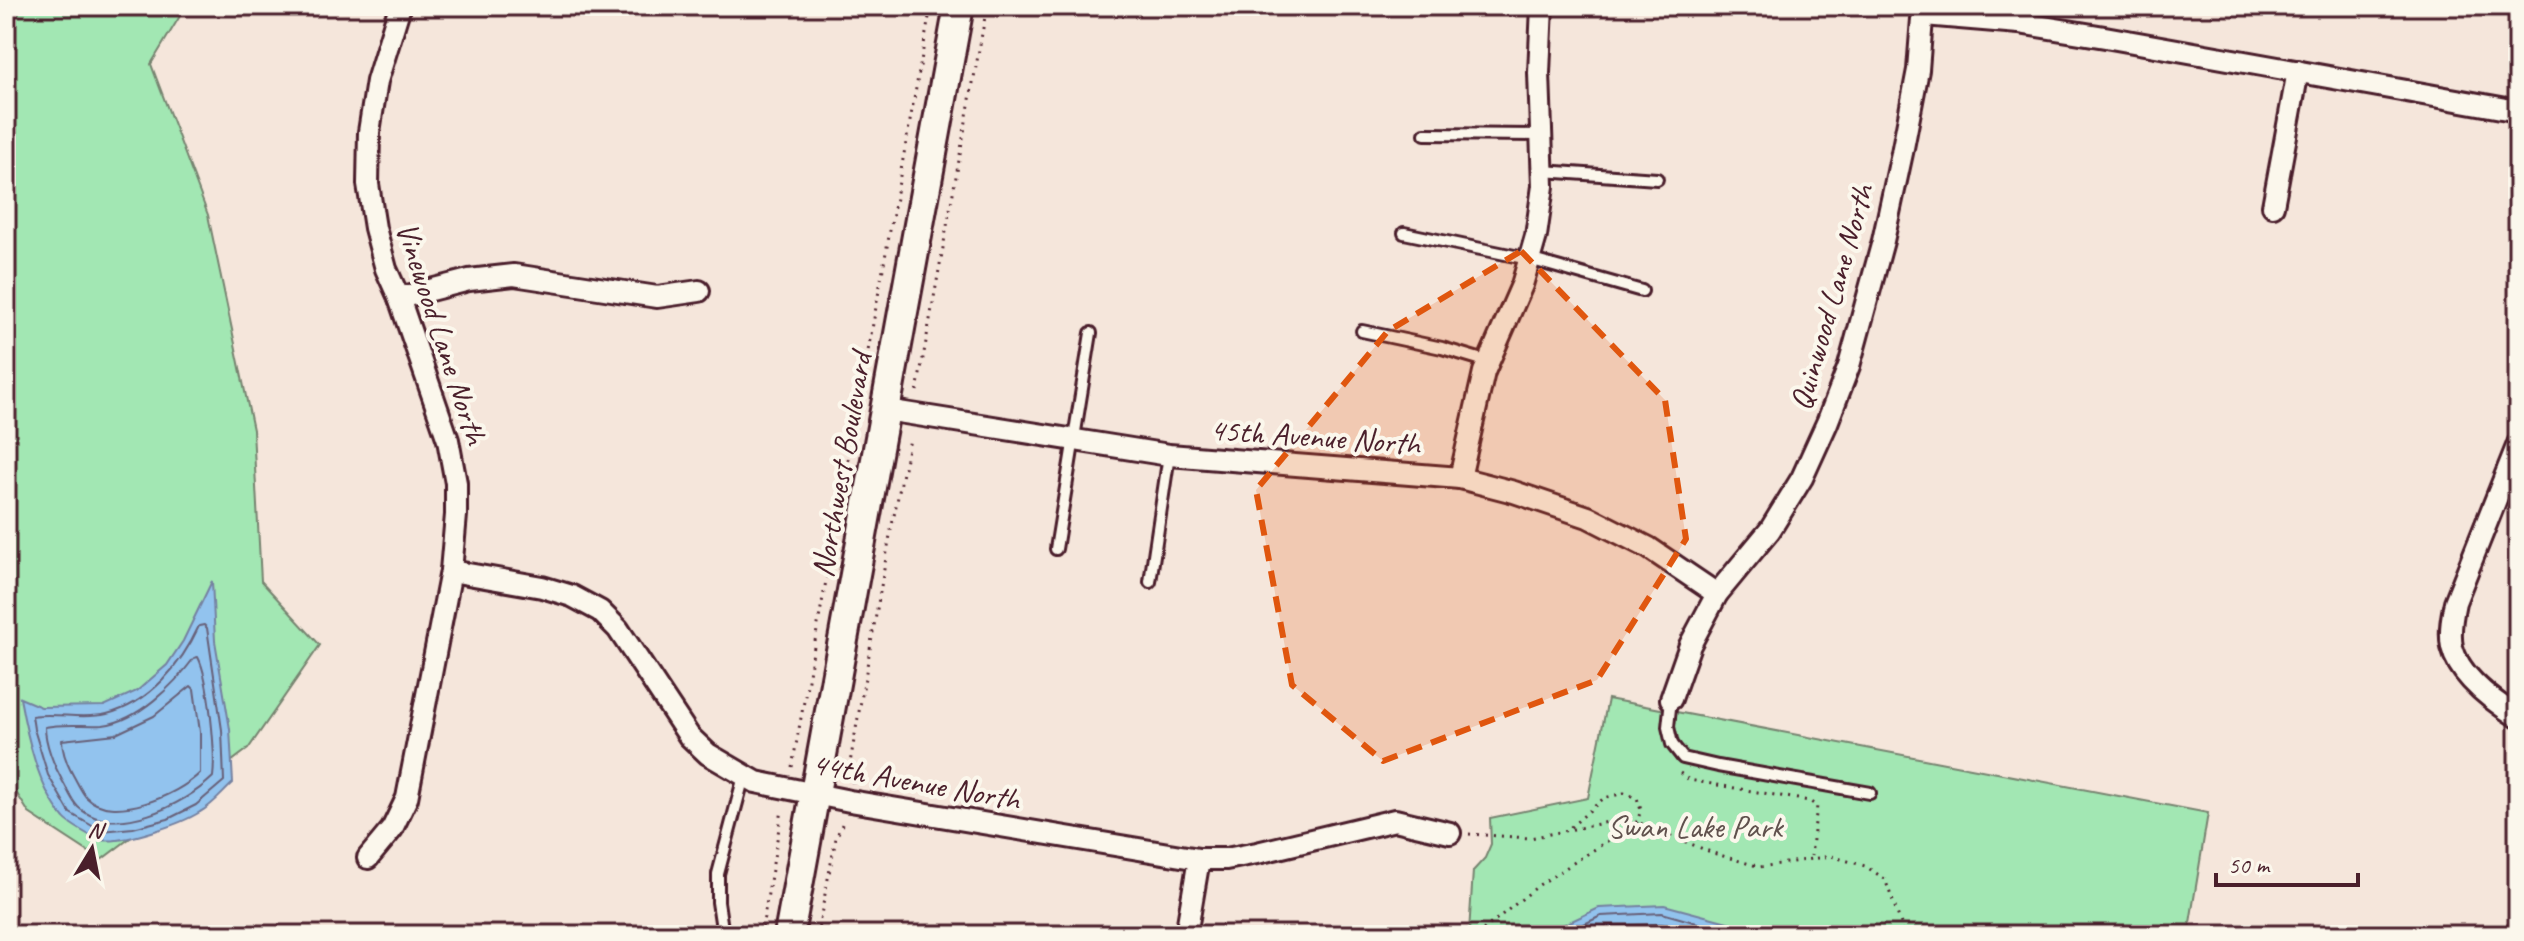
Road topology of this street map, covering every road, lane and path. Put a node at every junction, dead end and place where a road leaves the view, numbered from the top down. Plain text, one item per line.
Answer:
1 (400, 6) edge
2 (931, 6) edge
3 (959, 6) edge
4 (987, 6) edge
5 (1542, 6) edge
6 (1923, 11) edge
7 (2298, 71) junction
8 (2518, 111) edge
9 (1425, 134) dead end
10 (1542, 135) junction
11 (1543, 171) junction
12 (1657, 179) dead end
13 (2273, 206) dead end
14 (1404, 233) dead end
15 (1529, 259) junction
16 (699, 291) dead end
17 (1642, 291) dead end
18 (399, 298) junction
19 (1362, 331) dead end
20 (1091, 333) dead end
21 (1489, 362) junction
22 (917, 391) dead end
23 (886, 410) junction
24 (910, 439) dead end
25 (1074, 441) junction
26 (2518, 444) edge
27 (1169, 455) junction
28 (1460, 478) junction
29 (1056, 549) dead end
30 (451, 571) junction
31 (1150, 582) dead end
32 (1717, 594) junction
33 (1671, 699) joint
34 (2518, 717) edge
35 (792, 767) dead end
36 (744, 776) junction
37 (854, 787) dead end
38 (1870, 793) dead end
39 (815, 795) junction
40 (782, 810) dead end
41 (843, 822) dead end
42 (1637, 822) junction
43 (1566, 831) junction
44 (1450, 833) joint
45 (368, 858) dead end
46 (1199, 859) junction
47 (723, 935) edge
48 (761, 935) edge
49 (789, 935) edge
50 (817, 935) edge
51 (1186, 935) edge
52 (1477, 935) edge
53 (1905, 935) edge

1 - 18 street, Vinewood Lane North
2 - 35 path
3 - 23 main road, Northwest Boulevard
4 - 22 path
5 - 10 street
6 - 7 street
6 - 32 street, Quinwood Lane North
7 - 8 street
7 - 13 street
9 - 10 lane
10 - 11 street
11 - 12 lane
11 - 15 street
14 - 15 lane
15 - 17 lane
15 - 21 street
16 - 18 street
18 - 30 street, Vinewood Lane North
19 - 21 lane
20 - 25 lane
21 - 28 street
23 - 25 street, 45th Avenue North
23 - 39 main road, Northwest Boulevard
24 - 37 path
25 - 27 street, 45th Avenue North
25 - 29 lane
26 - 34 street
27 - 28 street, 45th Avenue North
27 - 31 lane
28 - 32 street, 45th Avenue North
30 - 36 street, 44th Avenue North
30 - 45 street, Vinewood Lane North
32 - 33 street, Quinwood Lane North
33 - 38 lane
36 - 39 street, 44th Avenue North
36 - 47 lane
39 - 46 street, 44th Avenue North
39 - 49 main road, Northwest Boulevard
40 - 48 path
41 - 50 path
42 - 43 path
42 - 43 path
42 - 52 path
42 - 53 path
43 - 44 path
44 - 46 street, 44th Avenue North
46 - 51 street

